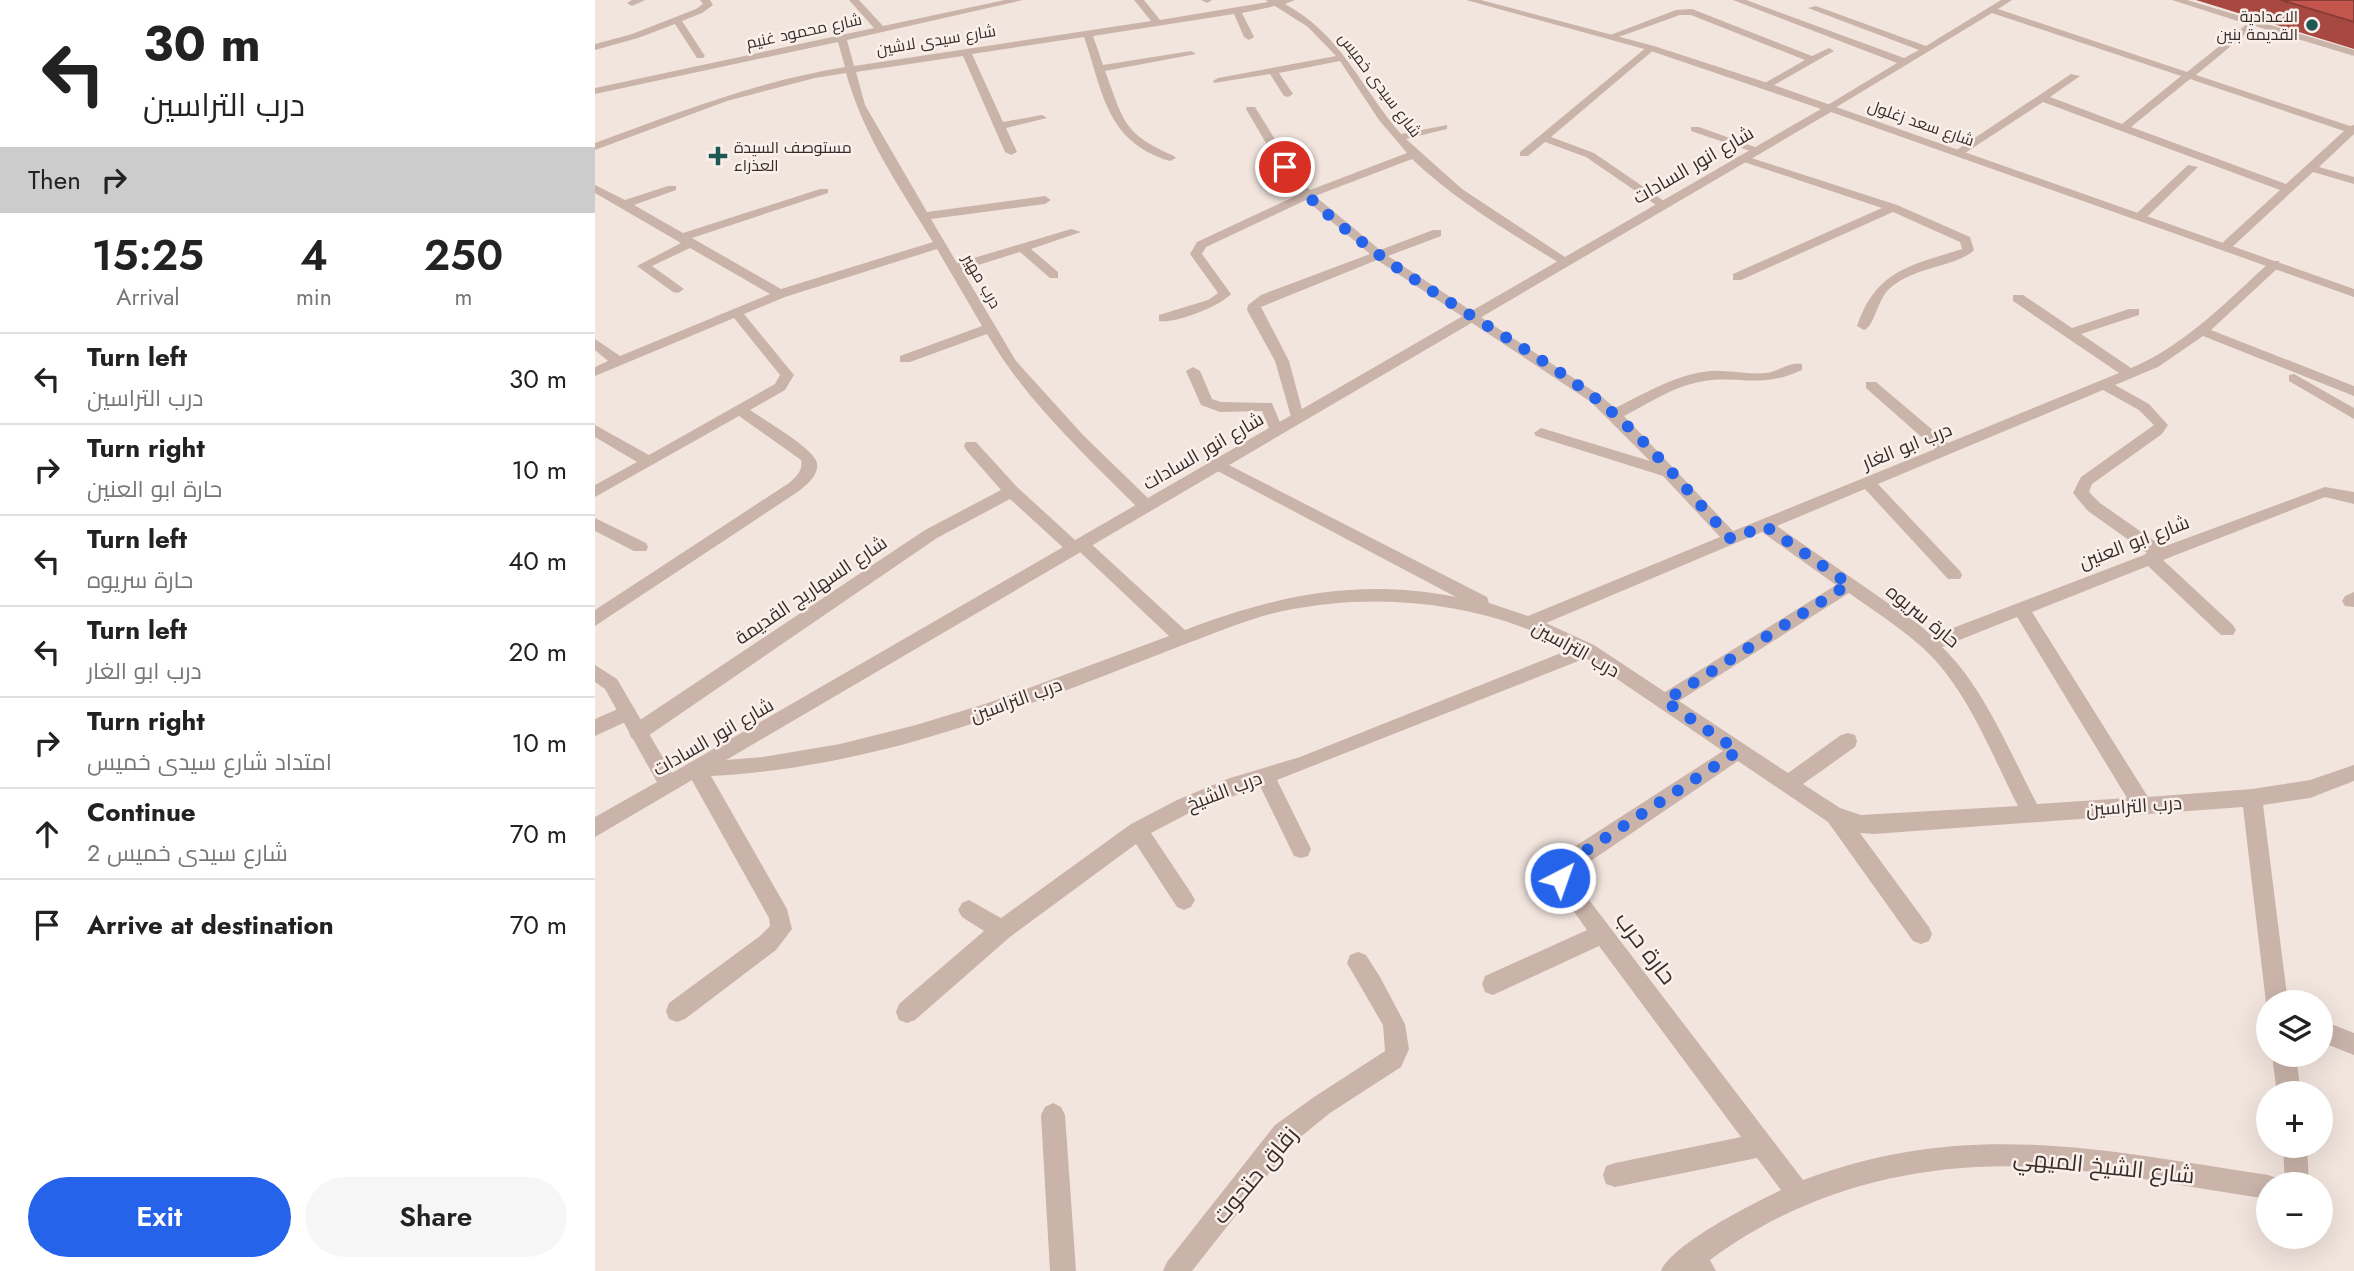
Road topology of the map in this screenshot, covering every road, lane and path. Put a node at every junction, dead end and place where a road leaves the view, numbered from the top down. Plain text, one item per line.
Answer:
1 (705, 0) edge
2 (854, 0) edge
3 (956, 0) edge
4 (1018, 0) edge
5 (1139, 0) edge
6 (1290, 0) edge
7 (1471, 0) edge
8 (1738, 0) edge
9 (1829, 0) edge
10 (2007, 0) edge
11 (2176, 0) edge
12 (1275, 2) edge
13 (1813, 8) junction
14 (1991, 10) junction
15 (970, 11) junction
16 (1237, 11) junction
17 (1777, 15) junction
18 (1788, 19) junction
19 (677, 20) junction
20 (1765, 20) dead end
21 (1157, 22) junction
22 (2254, 23) junction
23 (1752, 25) dead end
24 (881, 30) junction
25 (1739, 30) junction
26 (1087, 33) junction
27 (1249, 37) dead end
28 (1610, 37) junction
29 (842, 39) junction
30 (595, 47) edge
31 (1651, 48) junction
32 (1926, 49) junction
33 (1829, 51) dead end
34 (966, 52) junction
35 (2354, 53) edge
36 (1191, 54) dead end
37 (700, 57) dead end
38 (1342, 58) junction
39 (1813, 60) junction
40 (1905, 62) junction
41 (1099, 69) junction
42 (851, 70) junction
43 (1273, 71) junction
44 (2075, 76) dead end
45 (2188, 76) junction
46 (1218, 81) dead end
47 (1767, 86) junction
48 (595, 90) edge
49 (1288, 94) dead end
50 (2042, 98) junction
51 (1830, 108) junction
52 (1251, 109) dead end
53 (1042, 118) dead end
54 (999, 126) junction
55 (1443, 127) dead end
56 (2123, 128) junction
57 (1695, 129) dead end
58 (2353, 129) edge
59 (1398, 138) junction
60 (1544, 138) junction
61 (595, 147) edge
62 (1757, 150) junction
63 (1011, 152) dead end
64 (1958, 153) junction
65 (1414, 154) junction
66 (1524, 155) dead end
67 (1170, 158) dead end
68 (1742, 158) junction
69 (2192, 167) dead end
70 (2311, 168) junction
71 (2354, 181) edge
72 (672, 188) dead end
73 (2288, 188) junction
74 (824, 191) dead end
75 (598, 193) edge
76 (1307, 195) junction
77 (1045, 200) dead end
78 (623, 205) junction
79 (1663, 205) junction
80 (1893, 208) junction
81 (925, 216) junction
82 (2140, 217) junction
83 (1075, 232) dead end
84 (1437, 233) dead end
85 (685, 240) junction
86 (940, 244) junction
87 (2225, 247) junction
88 (1023, 248) junction
89 (1378, 255) junction
90 (1565, 261) junction
91 (2275, 264) junction
92 (954, 268) junction
93 (1054, 275) dead end
94 (1737, 277) dead end
95 (678, 289) dead end
96 (2354, 293) edge
97 (780, 294) junction
98 (2018, 298) dead end
99 (736, 312) junction
100 (2134, 312) dead end
101 (1469, 317) junction
102 (1164, 318) dead end
103 (1864, 326) dead end
104 (989, 327) junction
105 (2202, 331) junction
106 (2070, 333) junction
107 (596, 343) edge
108 (2241, 347) junction
109 (905, 359) dead end
110 (618, 362) junction
111 (1797, 367) dead end
112 (1193, 370) dead end
113 (595, 372) edge
114 (2131, 374) junction
115 (1871, 385) dead end
116 (2105, 385) junction
117 (2354, 391) edge
118 (740, 410) junction
119 (2354, 414) edge
120 (1614, 415) junction
121 (1297, 417) junction
122 (595, 430) edge
123 (1276, 430) junction
124 (1541, 433) dead end
125 (971, 446) dead end
126 (1947, 451) junction
127 (649, 462) junction
128 (1217, 464) junction
129 (1669, 472) junction
130 (1868, 483) junction
131 (1011, 491) junction
132 (595, 492) edge
133 (2354, 498) edge
134 (1146, 506) junction
135 (595, 524) edge
136 (1765, 526) junction
137 (1731, 539) junction
138 (1078, 546) junction
139 (641, 547) dead end
140 (2155, 556) junction
141 (1954, 576) dead end
142 (1849, 584) junction
143 (2021, 609) junction
144 (1497, 611) junction
145 (595, 619) edge
146 (1530, 622) junction
147 (2227, 630) dead end
148 (1183, 638) junction
149 (1930, 644) junction
150 (1588, 650) junction
151 (595, 671) edge
152 (1665, 701) junction
153 (627, 713) junction
154 (595, 728) edge
155 (638, 732) junction
156 (1847, 741) dead end
157 (1738, 751) junction
158 (696, 769) junction
159 (2354, 773) edge
160 (1265, 775) junction
161 (1788, 784) junction
162 (669, 785) junction
163 (2252, 798) junction
164 (2142, 806) junction
165 (1834, 814) junction
166 (2032, 814) junction
167 (595, 828) edge
168 (1138, 830) junction
169 (1301, 849) dead end
170 (1184, 900) dead end
171 (969, 910) dead end
172 (1002, 930) junction
173 (1602, 934) junction
174 (1921, 934) dead end
175 (1358, 963) dead end
176 (1493, 984) dead end
177 (2275, 990) edge
178 (677, 1011) dead end
179 (907, 1012) dead end
180 (2333, 1036) edge
181 (2354, 1044) edge
182 (1053, 1115) dead end
183 (1761, 1144) junction
184 (1615, 1175) dead end
185 (2256, 1185) edge
186 (1798, 1193) junction
187 (1689, 1267) edge
188 (1063, 1271) edge
189 (1177, 1271) edge

1 - 19 street
2 - 24 street
3 - 15 street
4 - 15 street, شارع محمود غنيم
5 - 21 street
6 - 12 street, شارع سيدى لاشين
7 - 28 street, شارع سعد زغلول
8 - 17 street
9 - 13 street
10 - 14 street, شارع انور السادات
11 - 22 street
12 - 16 street, شارع سيدى لاشين
12 - 38 street, شارع سيدى خميس
13 - 18 street
13 - 32 street
14 - 32 street, شارع انور السادات
14 - 45 street
15 - 24 street, شارع محمود غنيم
16 - 21 street, شارع سيدى لاشين
16 - 27 street
17 - 18 street
17 - 20 street
18 - 40 street
19 - 30 street
19 - 37 street
21 - 26 street, شارع سيدى لاشين
22 - 35 street
22 - 45 street
23 - 25 street
24 - 29 street, شارع محمود غنيم
25 - 28 street
25 - 39 street
26 - 34 street, شارع سيدى لاشين
26 - 41 street
28 - 31 street, شارع سعد زغلول
29 - 42 street, درب مهير
29 - 48 street, شارع محمود غنيم
31 - 47 street, شارع سعد زغلول
31 - 60 street
32 - 40 street, شارع انور السادات
33 - 39 street
34 - 42 street, شارع سيدى لاشين
34 - 54 street
36 - 41 street
38 - 43 street
38 - 59 street, شارع سيدى خميس
39 - 47 street
40 - 51 street, شارع انور السادات
41 - 67 street
42 - 61 street, شارع سيدى لاشين
42 - 81 street, درب مهير
43 - 46 street
43 - 49 street
44 - 50 street
45 - 56 street
45 - 58 street
47 - 51 street, شارع سعد زغلول
50 - 56 street
50 - 64 street
51 - 62 street, شارع انور السادات
51 - 64 street, شارع سعد زغلول
52 - 76 street
53 - 54 street
54 - 63 street
55 - 59 street
56 - 73 street
57 - 62 street
58 - 70 street
59 - 65 street, شارع سيدى خميس
60 - 66 street
60 - 79 street
62 - 68 street, شارع انور السادات
64 - 82 street, شارع سعد زغلول
65 - 76 street
65 - 90 street, شارع سيدى خميس
68 - 79 street, شارع انور السادات
68 - 80 street
69 - 82 street
70 - 71 street
70 - 73 street
72 - 78 street
73 - 87 street
74 - 85 street
75 - 78 street
76 - 89 street
76 - 102 street
77 - 81 street
78 - 85 street
79 - 90 street, شارع انور السادات
80 - 94 street
80 - 103 street
81 - 86 street, درب مهير
82 - 87 street, شارع سعد زغلول
83 - 88 street
84 - 89 street
85 - 95 street
85 - 97 street
86 - 92 street, درب مهير
86 - 97 street
87 - 91 street, شارع سعد زغلول
88 - 92 street
88 - 93 street
89 - 101 street
89 - 121 street
90 - 101 street, شارع انور السادات
91 - 96 street, شارع سعد زغلول
91 - 105 street, درب ابو الغار
92 - 104 street, درب مهير
97 - 99 street
98 - 106 street
99 - 110 street
99 - 118 street
100 - 106 street
101 - 120 street
101 - 121 street, شارع انور السادات
104 - 109 street
104 - 134 street, درب مهير
105 - 108 street
105 - 114 street, درب ابو الغار
106 - 114 street
107 - 110 street
108 - 117 street
108 - 119 street
110 - 113 street
111 - 120 street
112 - 123 street
114 - 116 street, درب ابو الغار
115 - 126 street
116 - 126 street, درب ابو الغار
116 - 140 street
118 - 127 street
118 - 145 street
120 - 129 street
121 - 123 street, شارع انور السادات
122 - 127 street
123 - 128 street, شارع انور السادات
124 - 129 street
125 - 131 street
126 - 130 street, درب ابو الغار
127 - 132 street
128 - 134 street, شارع انور السادات
128 - 144 street
129 - 137 street
130 - 136 street, درب ابو الغار
130 - 141 street
131 - 138 street
131 - 155 street, شارع السهاريج القديمة
133 - 140 street, شارع ابو العنين
134 - 138 street, شارع انور السادات
135 - 139 street
136 - 137 street, درب ابو الغار
136 - 142 street, حارة سريوه
137 - 146 street, درب ابو الغار
138 - 148 street
138 - 158 street, شارع انور السادات
140 - 143 street, شارع ابو العنين
140 - 147 street
142 - 149 street, حارة سريوه
142 - 152 street
143 - 149 street, شارع ابو العنين
143 - 164 street
144 - 146 street, درب التراسين
144 - 148 street, درب التراسين
146 - 150 street, درب التراسين
148 - 158 street, درب التراسين
149 - 166 street, حارة سريوه
150 - 152 street, درب التراسين
150 - 160 street, درب الشيخ
151 - 153 street
152 - 157 street, درب التراسين
153 - 154 street
153 - 155 street
155 - 162 street
156 - 161 street
157 - 161 street, درب التراسين
157 - 173 street, حارة حرب
158 - 162 street, شارع انور السادات
158 - 178 street
159 - 163 street, درب التراسين
160 - 168 street, درب الشيخ
160 - 169 street
161 - 165 street, درب التراسين
162 - 167 street, شارع انور السادات
163 - 164 street, درب التراسين
163 - 177 street
164 - 166 street, درب التراسين
165 - 166 street, درب التراسين
165 - 174 street
168 - 170 street
168 - 172 street, درب الشيخ
171 - 172 street
172 - 179 street, درب الشيخ
173 - 176 street
173 - 183 street, حارة حرب
175 - 189 street, زقاق حتحوت
180 - 181 street
182 - 188 street
183 - 184 street
183 - 186 street, حارة حرب
185 - 186 street, شارع الشيخ الميهي
186 - 187 street, شارع الشيخ الميهي

